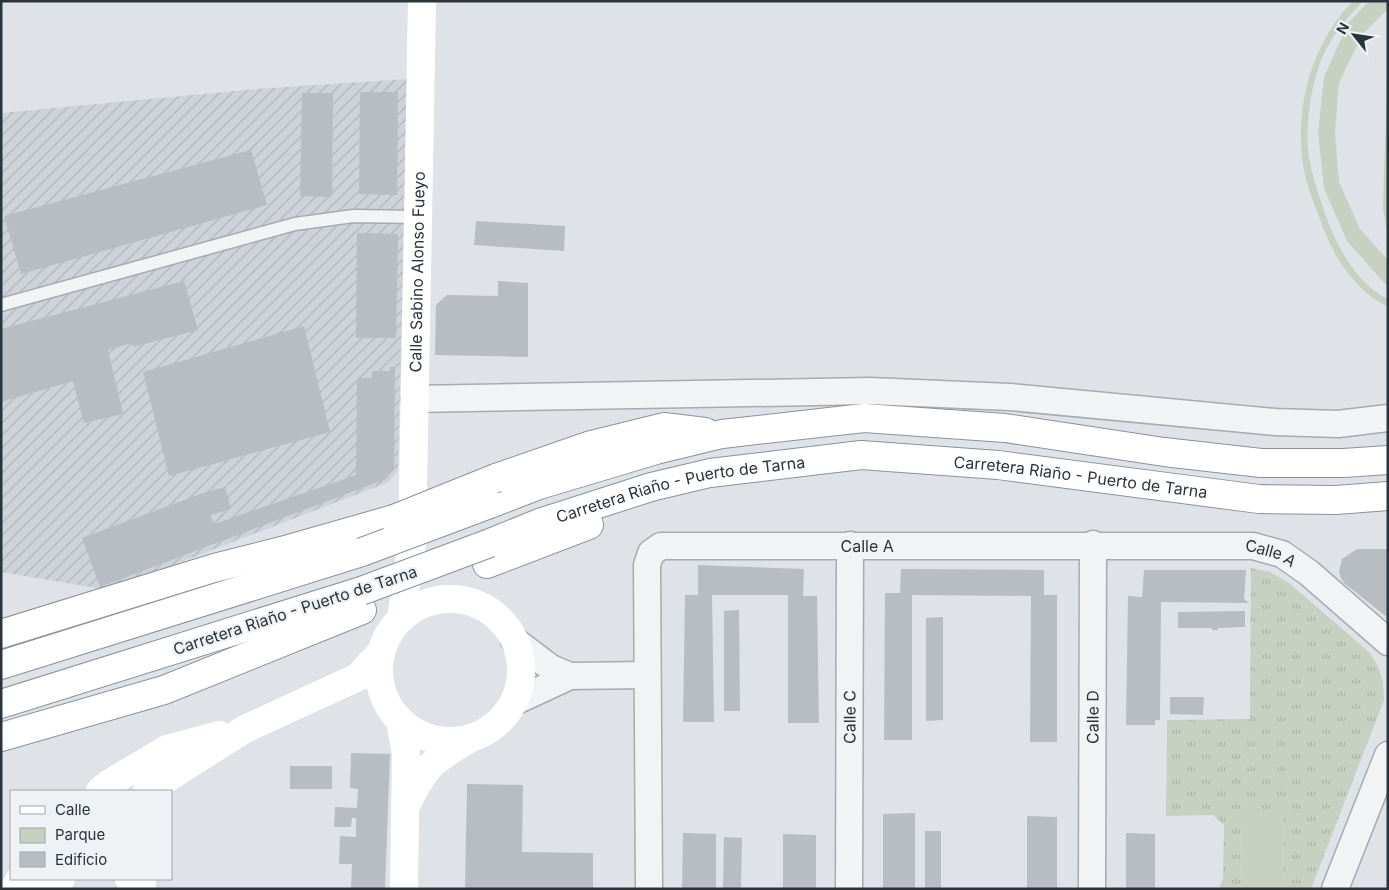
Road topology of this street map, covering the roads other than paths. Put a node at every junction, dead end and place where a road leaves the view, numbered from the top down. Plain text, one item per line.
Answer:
1 (422, 1) edge
2 (418, 217) junction
3 (1, 306) edge
4 (415, 399) junction
5 (1388, 418) edge
6 (1388, 460) edge
7 (1388, 496) edge
8 (364, 540) junction
9 (412, 543) junction
10 (1093, 544) junction
11 (850, 545) junction
12 (457, 599) junction
13 (362, 601) junction
14 (401, 619) junction
15 (1, 634) edge
16 (514, 640) junction
17 (1388, 642) edge
18 (381, 652) junction
19 (1, 665) edge
20 (647, 675) junction
21 (570, 676) junction
22 (326, 692) junction
23 (514, 702) junction
24 (1, 704) edge
25 (397, 718) junction
26 (245, 729) junction
27 (1, 737) edge
28 (471, 738) junction
29 (1388, 755) edge
30 (151, 789) edge
31 (101, 790) edge
32 (406, 806) junction
33 (40, 880) edge
34 (59, 880) edge
35 (28, 889) edge
36 (42, 889) edge
37 (404, 889) edge
38 (649, 889) edge
39 (849, 889) edge
40 (1092, 889) edge
41 (1335, 889) edge

1 - 2 main road, Calle Sabino Alonso Fueyo
2 - 3 lane
2 - 4 main road, Calle Sabino Alonso Fueyo
4 - 5 street
4 - 9 main road, Calle Sabino Alonso Fueyo
6 - 8 main road, bridge
7 - 13 main road, Carretera Riaño - Puerto de Tarna, bridge
8 - 15 main road
8 - 19 main road
9 - 12 main road
9 - 14 main road, Calle Sabino Alonso Fueyo
10 - 11 street, Calle A
10 - 17 street, Calle A
10 - 40 street, Calle D
11 - 20 street, Calle A
11 - 39 street, Calle C
12 - 14 main road
12 - 16 main road
13 - 24 main road, Carretera Riaño - Puerto de Tarna
13 - 27 main road
14 - 18 main road
16 - 21 street
16 - 23 main road
18 - 22 main road
18 - 25 main road
20 - 21 street
20 - 38 street, Calle A
21 - 23 street
22 - 25 main road
22 - 26 main road
23 - 28 main road
25 - 28 main road
25 - 32 main road
26 - 30 main road
26 - 31 main road
28 - 32 main road
29 - 41 street
32 - 37 main road
33 - 35 main road
34 - 36 main road

